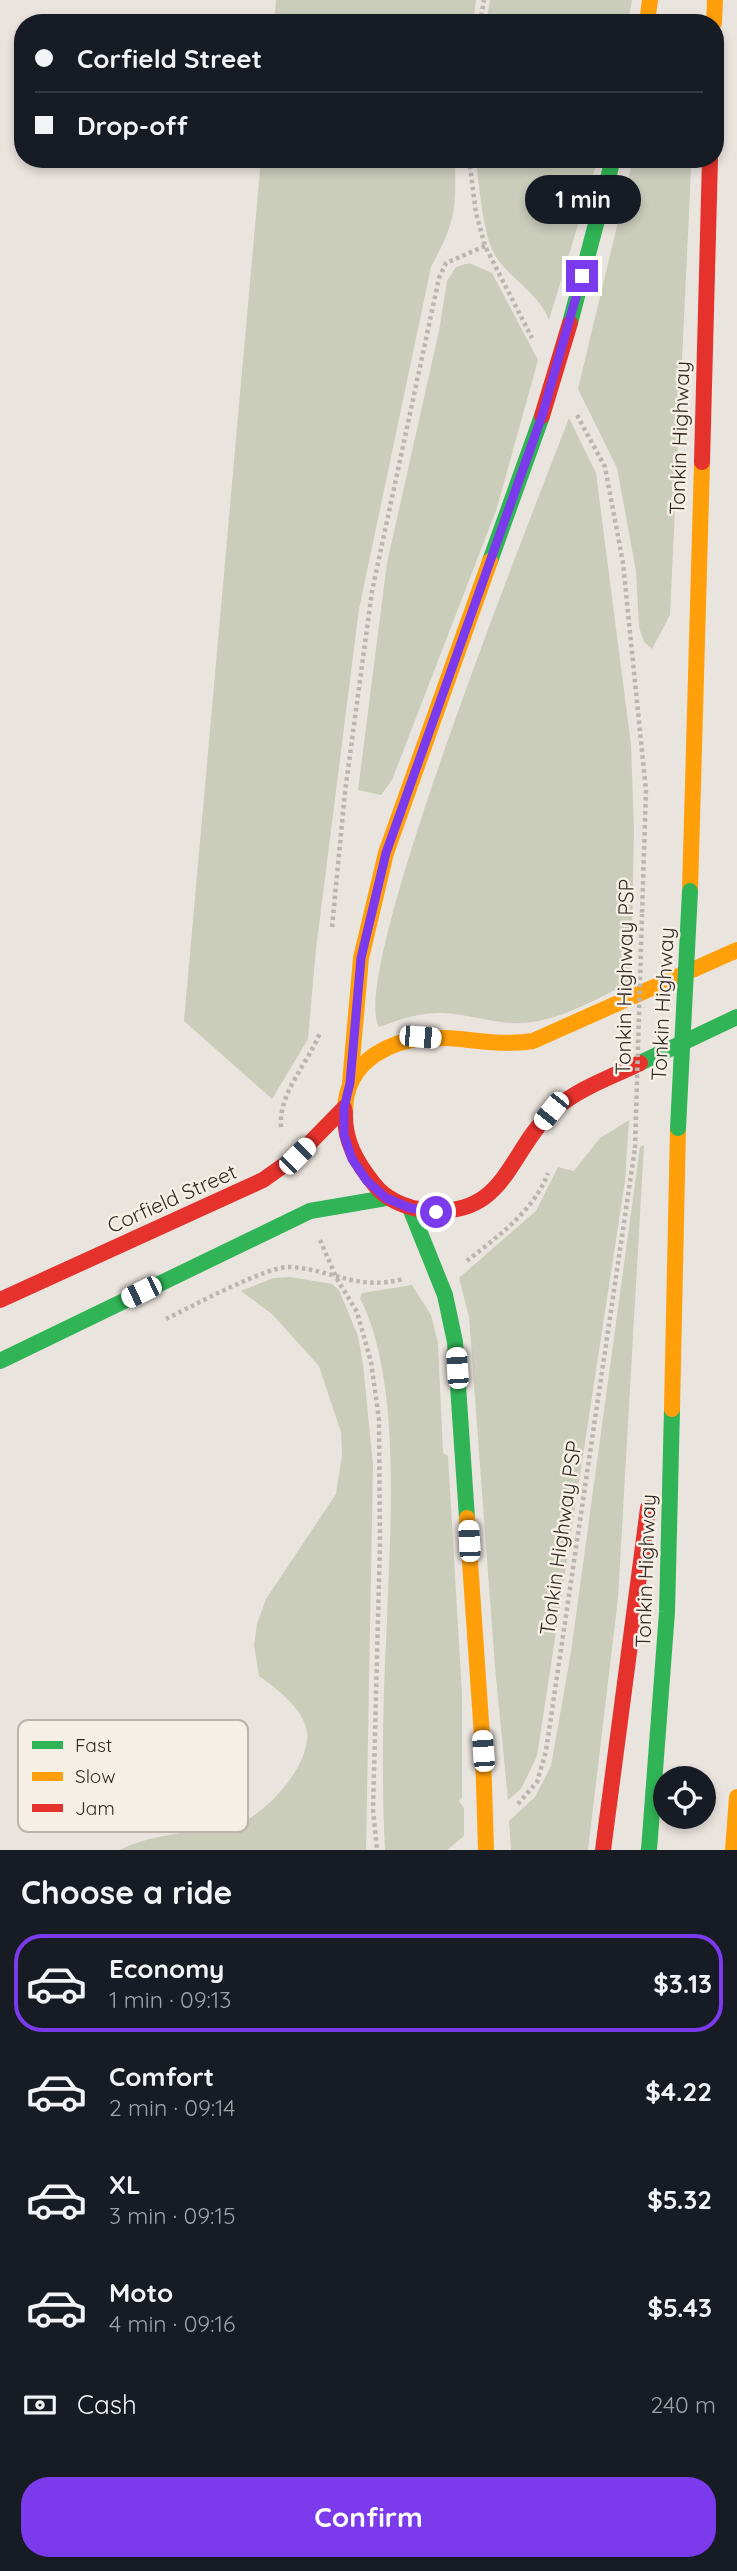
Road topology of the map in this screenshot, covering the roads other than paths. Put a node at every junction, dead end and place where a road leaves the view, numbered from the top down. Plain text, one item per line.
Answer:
1 (611, 168) edge
2 (710, 168) edge
3 (737, 950) edge
4 (737, 1017) edge
5 (350, 1083) junction
6 (344, 1108) junction
7 (386, 1198) junction
8 (410, 1208) junction
9 (0, 1300) edge
10 (674, 1311) junction
11 (0, 1361) edge
12 (737, 1797) edge
13 (486, 1850) edge
14 (603, 1850) edge
15 (649, 1850) edge
16 (733, 1850) edge

1 - 5 main road, bridge
2 - 10 main road, Tonkin Highway, bridge
3 - 5 main road
4 - 8 main road
5 - 6 main road
6 - 7 main road
6 - 9 main road, Corfield Street
7 - 8 main road
7 - 11 main road
8 - 13 main road
10 - 14 main road
10 - 15 main road, Tonkin Highway
12 - 16 main road

